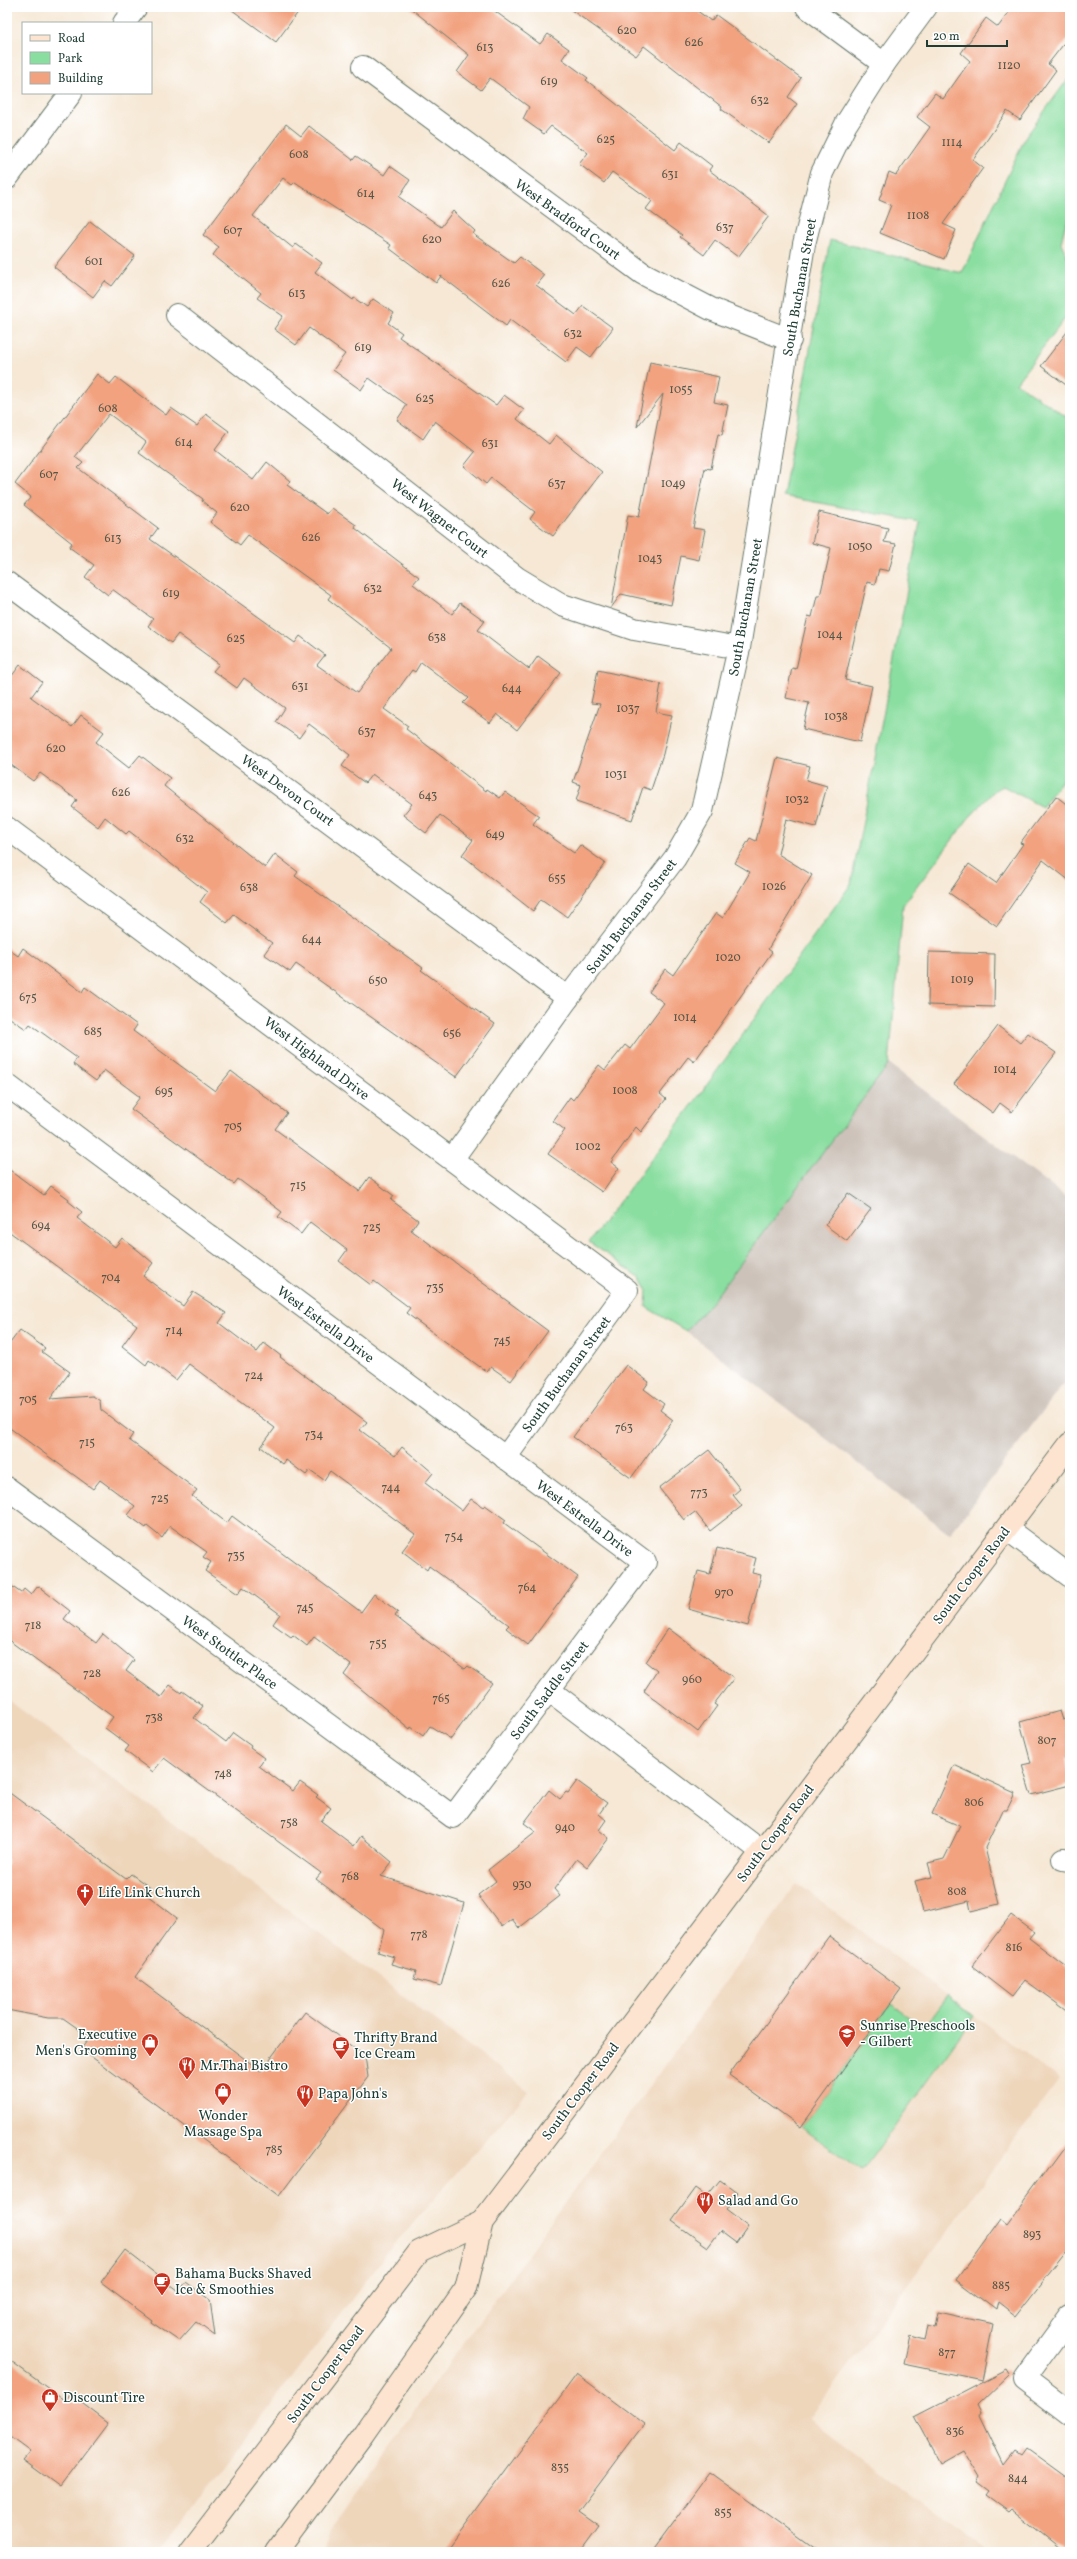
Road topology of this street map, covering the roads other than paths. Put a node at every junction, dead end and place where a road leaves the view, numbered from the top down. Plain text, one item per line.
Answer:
1 (136, 7) edge
2 (807, 7) edge
3 (926, 7) edge
4 (125, 22) edge
5 (884, 64) junction
6 (363, 67) dead end
7 (70, 94) edge
8 (7, 178) edge
9 (176, 315) dead end
10 (790, 340) junction
11 (7, 583) edge
12 (739, 648) junction
13 (7, 828) edge
14 (568, 998) junction
15 (7, 1085) edge
16 (452, 1158) junction
17 (627, 1290) joint
18 (1070, 1444) edge
19 (505, 1458) junction
20 (7, 1488) edge
21 (1007, 1529) junction
22 (645, 1562) joint
23 (1070, 1576) edge
24 (549, 1690) junction
25 (453, 1817) joint
26 (761, 1851) junction
27 (482, 2222) junction
28 (1070, 2316) edge
29 (1070, 2414) edge
30 (190, 2552) edge
31 (276, 2552) edge

1 - 4 street
2 - 5 street
3 - 5 street, South Buchanan Street
5 - 10 street, South Buchanan Street
6 - 10 street, West Bradford Court
7 - 8 street
9 - 12 street, West Wagner Court
10 - 12 street, South Buchanan Street
11 - 14 street, West Devon Court
12 - 14 street, South Buchanan Street
13 - 16 street, West Highland Drive
14 - 16 street, South Buchanan Street
15 - 19 street, West Estrella Drive
16 - 17 street, West Highland Drive
17 - 19 street, South Buchanan Street
18 - 21 main road, South Cooper Road
19 - 22 street, West Estrella Drive
20 - 25 street, West Stottler Place
21 - 23 street
21 - 26 main road, South Cooper Road
22 - 24 street, South Saddle Street
24 - 25 street, South Saddle Street
24 - 26 street
26 - 27 main road, South Cooper Road
27 - 30 main road, South Cooper Road
27 - 31 main road, South Cooper Road
28 - 29 street

